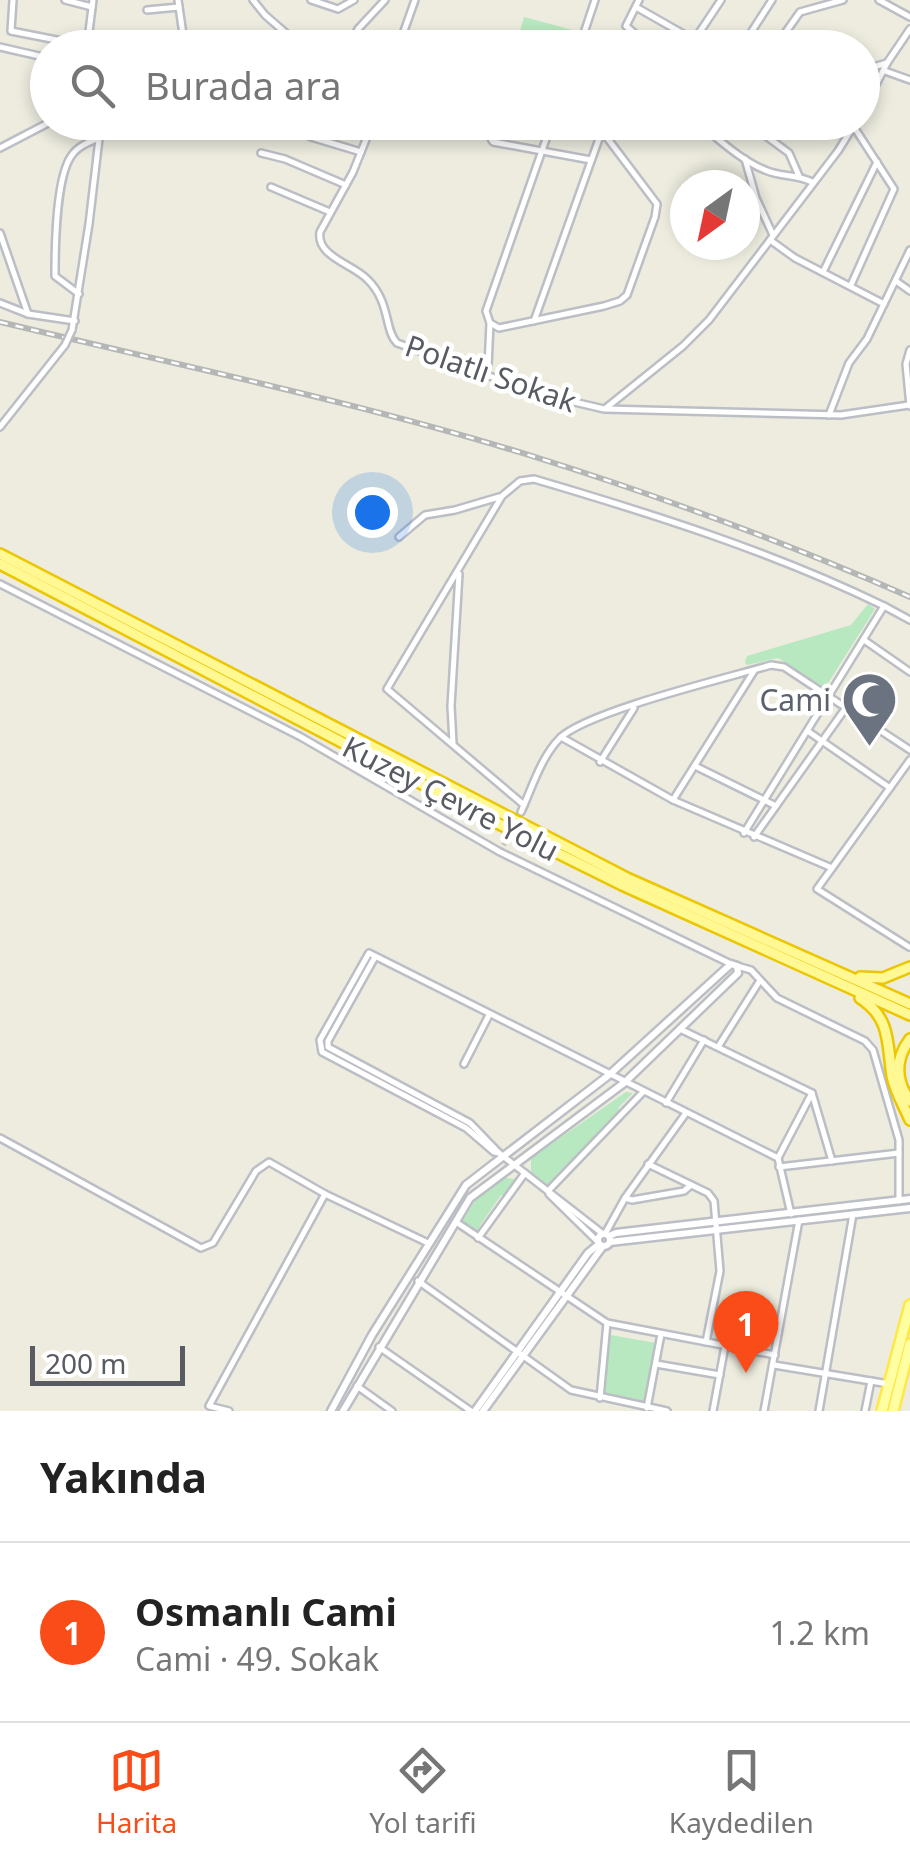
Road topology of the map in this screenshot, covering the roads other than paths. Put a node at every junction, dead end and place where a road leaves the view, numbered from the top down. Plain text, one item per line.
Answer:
1 (13, 0) edge
2 (65, 0) edge
3 (254, 0) edge
4 (311, 0) edge
5 (354, 0) edge
6 (384, 0) edge
7 (415, 0) edge
8 (595, 0) edge
9 (721, 0) edge
10 (772, 0) edge
11 (843, 0) edge
12 (879, 0) edge
13 (637, 3) edge
14 (93, 4) edge
15 (179, 4) edge
16 (147, 10) dead end
17 (910, 17) edge
18 (89, 30) edge
19 (183, 30) edge
20 (283, 30) edge
21 (358, 30) edge
22 (404, 30) edge
23 (585, 30) edge
24 (631, 30) edge
25 (679, 30) edge
26 (701, 30) edge
27 (753, 30) edge
28 (787, 30) edge
29 (910, 30) edge
30 (30, 35) edge
31 (0, 47) edge
32 (30, 54) edge
33 (880, 67) edge
34 (886, 67) junction
35 (880, 78) edge
36 (910, 80) edge
37 (30, 132) edge
38 (95, 140) edge
39 (99, 140) edge
40 (321, 140) edge
41 (366, 140) edge
42 (492, 140) edge
43 (546, 140) edge
44 (599, 140) edge
45 (609, 140) edge
46 (722, 140) edge
47 (771, 140) edge
48 (845, 140) edge
49 (865, 140) edge
50 (0, 148) edge
51 (542, 151) junction
52 (361, 152) junction
53 (261, 153) dead end
54 (744, 157) junction
55 (591, 160) junction
56 (878, 161) junction
57 (799, 176) junction
58 (812, 182) junction
59 (346, 185) junction
60 (270, 187) dead end
61 (330, 212) junction
62 (0, 233) edge
63 (772, 238) junction
64 (910, 250) edge
65 (823, 272) junction
66 (896, 281) junction
67 (851, 285) junction
68 (910, 291) edge
69 (79, 294) junction
70 (0, 303) edge
71 (884, 304) junction
72 (28, 314) junction
73 (74, 321) junction
74 (534, 322) junction
75 (490, 323) junction
76 (910, 350) edge
77 (488, 367) dead end
78 (910, 405) edge
79 (604, 409) junction
80 (829, 415) junction
81 (0, 427) edge
82 (502, 496) junction
83 (399, 537) dead end
84 (0, 554) edge
85 (0, 564) edge
86 (460, 572) junction
87 (0, 584) edge
88 (884, 606) junction
89 (910, 620) edge
90 (864, 640) junction
91 (755, 669) junction
92 (910, 672) edge
93 (829, 699) junction
94 (636, 705) junction
95 (845, 709) junction
96 (808, 732) junction
97 (561, 737) junction
98 (822, 742) junction
99 (453, 746) junction
100 (910, 750) edge
101 (910, 760) edge
102 (600, 762) junction
103 (695, 766) junction
104 (890, 788) junction
105 (673, 800) junction
106 (764, 800) junction
107 (524, 805) junction
108 (776, 806) junction
109 (520, 812) tunnel mouth
110 (744, 833) junction
111 (754, 837) junction
112 (832, 868) junction
113 (909, 946) edge
114 (734, 965) junction
115 (910, 967) edge
116 (846, 976) junction
117 (828, 978) junction
118 (760, 982) junction
119 (910, 1004) edge
120 (489, 1014) junction
121 (910, 1015) edge
122 (680, 1029) junction
123 (910, 1039) edge
124 (704, 1040) junction
125 (718, 1047) junction
126 (464, 1064) dead end
127 (609, 1075) junction
128 (624, 1083) junction
129 (643, 1092) junction
130 (812, 1093) junction
131 (910, 1101) edge
132 (666, 1103) junction
133 (686, 1113) junction
134 (910, 1120) edge
135 (0, 1138) edge
136 (899, 1153) junction
137 (502, 1154) junction
138 (778, 1158) junction
139 (832, 1161) junction
140 (513, 1164) junction
141 (648, 1164) junction
142 (779, 1167) junction
143 (526, 1173) junction
144 (691, 1185) junction
145 (548, 1191) junction
146 (325, 1194) junction
147 (625, 1198) junction
148 (910, 1199) edge
149 (899, 1201) junction
150 (910, 1208) edge
151 (791, 1214) junction
152 (853, 1214) junction
153 (799, 1220) junction
154 (455, 1222) junction
155 (718, 1225) junction
156 (478, 1238) junction
157 (604, 1240) junction
158 (428, 1243) junction
159 (418, 1282) junction
160 (562, 1295) junction
161 (910, 1305) edge
162 (606, 1322) junction
163 (661, 1334) junction
164 (706, 1342) junction
165 (910, 1344) edge
166 (725, 1346) junction
167 (380, 1348) junction
168 (520, 1353) junction
169 (774, 1355) junction
170 (656, 1364) junction
171 (773, 1364) junction
172 (907, 1370) edge
173 (826, 1374) junction
174 (720, 1375) junction
175 (871, 1381) junction
176 (889, 1384) junction
177 (357, 1386) junction
178 (600, 1398) junction
179 (647, 1408) junction
180 (229, 1411) edge
181 (331, 1411) edge
182 (342, 1411) edge
183 (392, 1411) edge
184 (473, 1411) edge
185 (484, 1411) edge
186 (666, 1411) edge
187 (713, 1411) edge
188 (764, 1411) edge
189 (819, 1411) edge
190 (865, 1411) edge
191 (882, 1411) edge
192 (892, 1411) edge

1 - 30 street
2 - 14 street
3 - 20 street
4 - 5 street
6 - 21 street
7 - 22 street
8 - 23 street
9 - 26 street
10 - 27 street
11 - 28 street
12 - 17 street
13 - 24 street
13 - 25 street
14 - 18 street
15 - 16 street
15 - 19 street
29 - 34 street
31 - 32 street
33 - 34 street
34 - 35 street
34 - 36 street
37 - 50 street
38 - 69 street
39 - 69 street
40 - 52 street
41 - 52 street
42 - 51 street
43 - 51 street
44 - 55 street
45 - 74 street
46 - 54 street
47 - 57 street
48 - 58 street
49 - 56 street
51 - 55 street
51 - 75 street
52 - 59 street
53 - 59 street
54 - 57 street
54 - 63 street
55 - 74 street
56 - 65 street
56 - 67 street
57 - 58 street
58 - 63 street
59 - 61 street
60 - 61 street
61 - 79 street, Polatlı Sokak
62 - 72 street
63 - 65 street
63 - 79 street
64 - 66 street
65 - 67 street
66 - 68 street
66 - 71 street
67 - 71 street
69 - 73 street
70 - 72 street
71 - 80 street
72 - 73 street
73 - 81 street, bridge
74 - 75 street
75 - 77 street
76 - 78 street
78 - 80 street, Polatlı Sokak
79 - 80 street, Polatlı Sokak
82 - 83 street
82 - 86 street
82 - 88 street
84 - 116 highway, Kuzey Çevre Yolu
85 - 117 highway, Kuzey Çevre Yolu
86 - 99 street
86 - 99 street
87 - 114 street
88 - 89 street
88 - 90 street
90 - 92 street
90 - 93 street
91 - 93 street
91 - 94 street
91 - 103 street
93 - 95 street
93 - 96 street
94 - 97 street
94 - 102 street
95 - 98 street
95 - 100 street
96 - 98 street
96 - 106 street
97 - 102 street
97 - 107 street
98 - 104 street
98 - 108 street
99 - 107 street
101 - 104 street
102 - 105 street
103 - 105 street
103 - 106 street
104 - 112 street
105 - 110 street
106 - 108 street
106 - 110 street
107 - 109 street
108 - 111 street
110 - 111 street
111 - 112 street
112 - 113 street
114 - 118 street
114 - 122 street
114 - 127 street
115 - 116 highway
116 - 119 highway, Kuzey Çevre Yolu
117 - 121 highway, Kuzey Çevre Yolu
117 - 134 highway
118 - 125 street
118 - 136 street
120 - 126 street
120 - 127 street
120 - 137 street
122 - 124 street
122 - 128 street
123 - 131 highway
124 - 125 street
124 - 132 street
125 - 130 street
127 - 128 street
127 - 137 street
128 - 129 street
128 - 140 street
129 - 132 street
129 - 145 street
130 - 138 street
130 - 139 street
132 - 133 street
133 - 138 street
133 - 141 street
135 - 146 street
136 - 139 street
136 - 149 street
137 - 140 street
137 - 158 street
138 - 142 street
139 - 142 street
140 - 143 street
140 - 154 street
141 - 144 street
141 - 147 street
142 - 151 street
143 - 145 street
143 - 156 street
144 - 147 street
144 - 155 street
145 - 157 street
146 - 158 street
146 - 180 street
147 - 157 street
148 - 149 street
149 - 151 street
150 - 152 street
151 - 153 street
151 - 155 street
152 - 153 street
152 - 173 street
153 - 155 street
153 - 169 street
154 - 156 street
154 - 159 street
155 - 157 street
155 - 164 street
156 - 160 street
157 - 160 street
158 - 181 street
159 - 167 street
159 - 168 street
160 - 162 street
160 - 168 street
161 - 176 main road
162 - 163 street
162 - 178 street
163 - 164 street
163 - 170 street
164 - 166 street
165 - 172 main road
166 - 169 street
166 - 174 street
167 - 177 street
167 - 184 street
168 - 178 street
168 - 184 street
168 - 185 street
169 - 171 street
170 - 174 street
170 - 179 street
171 - 173 street
171 - 188 street
172 - 192 main road
173 - 175 street
173 - 189 street
174 - 187 street
175 - 176 street
175 - 190 street
176 - 191 main road
177 - 182 street
177 - 183 street
178 - 179 street
179 - 186 street

